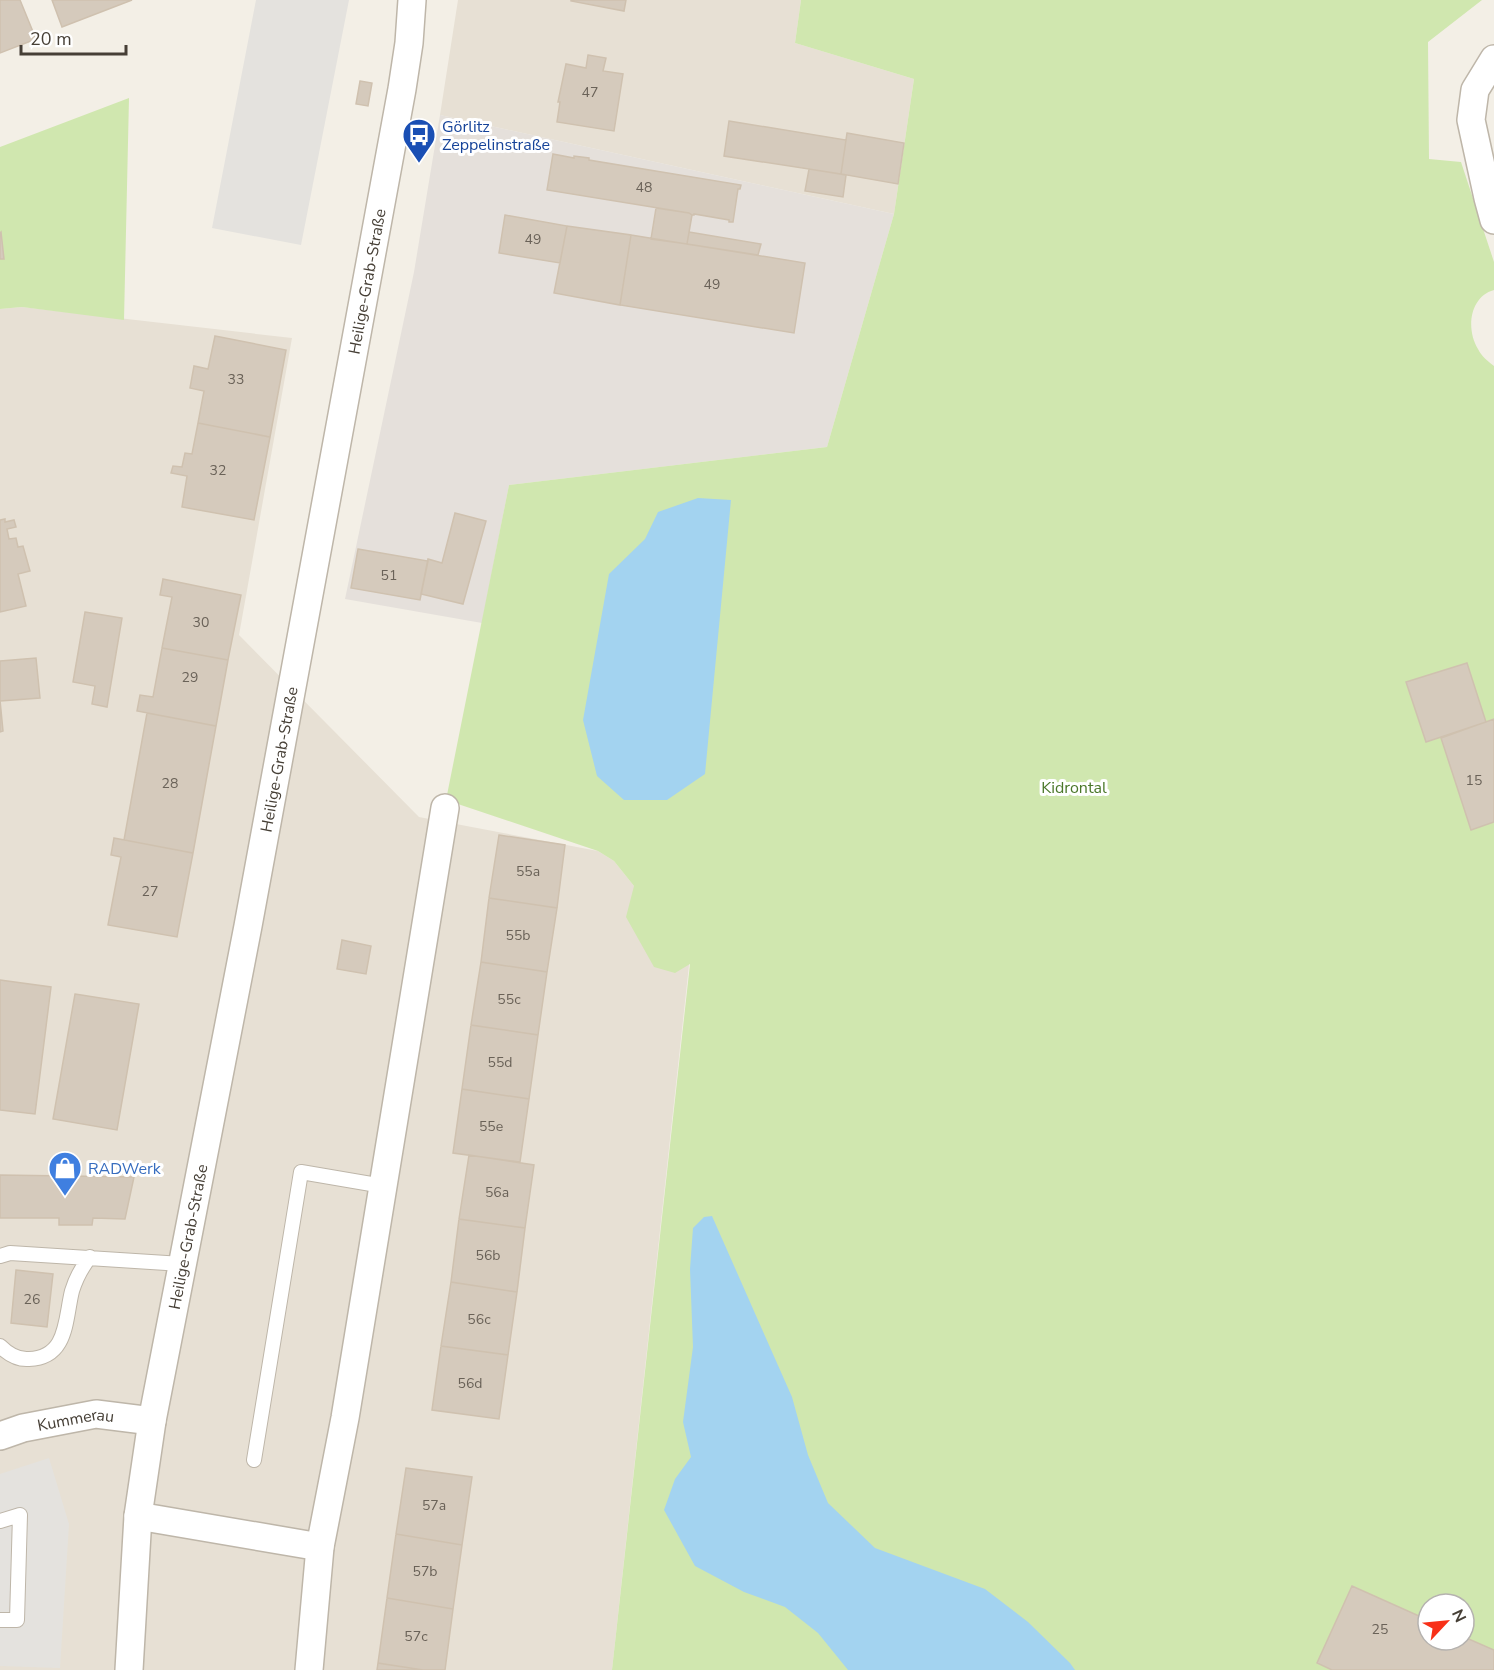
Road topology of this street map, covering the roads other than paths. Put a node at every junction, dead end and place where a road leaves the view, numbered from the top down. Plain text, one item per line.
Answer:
1 (412, 0) edge
2 (1494, 59) edge
3 (1494, 220) edge
4 (445, 808) dead end
5 (382, 1186) junction
6 (0, 1256) edge
7 (90, 1257) junction
8 (182, 1264) junction
9 (0, 1346) edge
10 (152, 1421) junction
11 (0, 1436) edge
12 (254, 1460) dead end
13 (138, 1516) junction
14 (0, 1521) edge
15 (320, 1547) junction
16 (0, 1620) edge
17 (129, 1670) edge
18 (309, 1670) edge

1 - 8 street, Heilige-Grab-Straße
2 - 3 street
4 - 5 street
5 - 12 lane
5 - 15 street
6 - 7 lane
7 - 8 lane
7 - 9 lane
8 - 10 street, Heilige-Grab-Straße
10 - 11 street, Kummerau
10 - 13 street, Heilige-Grab-Straße
13 - 15 street
13 - 17 street, Heilige-Grab-Straße
14 - 16 lane
15 - 18 street

